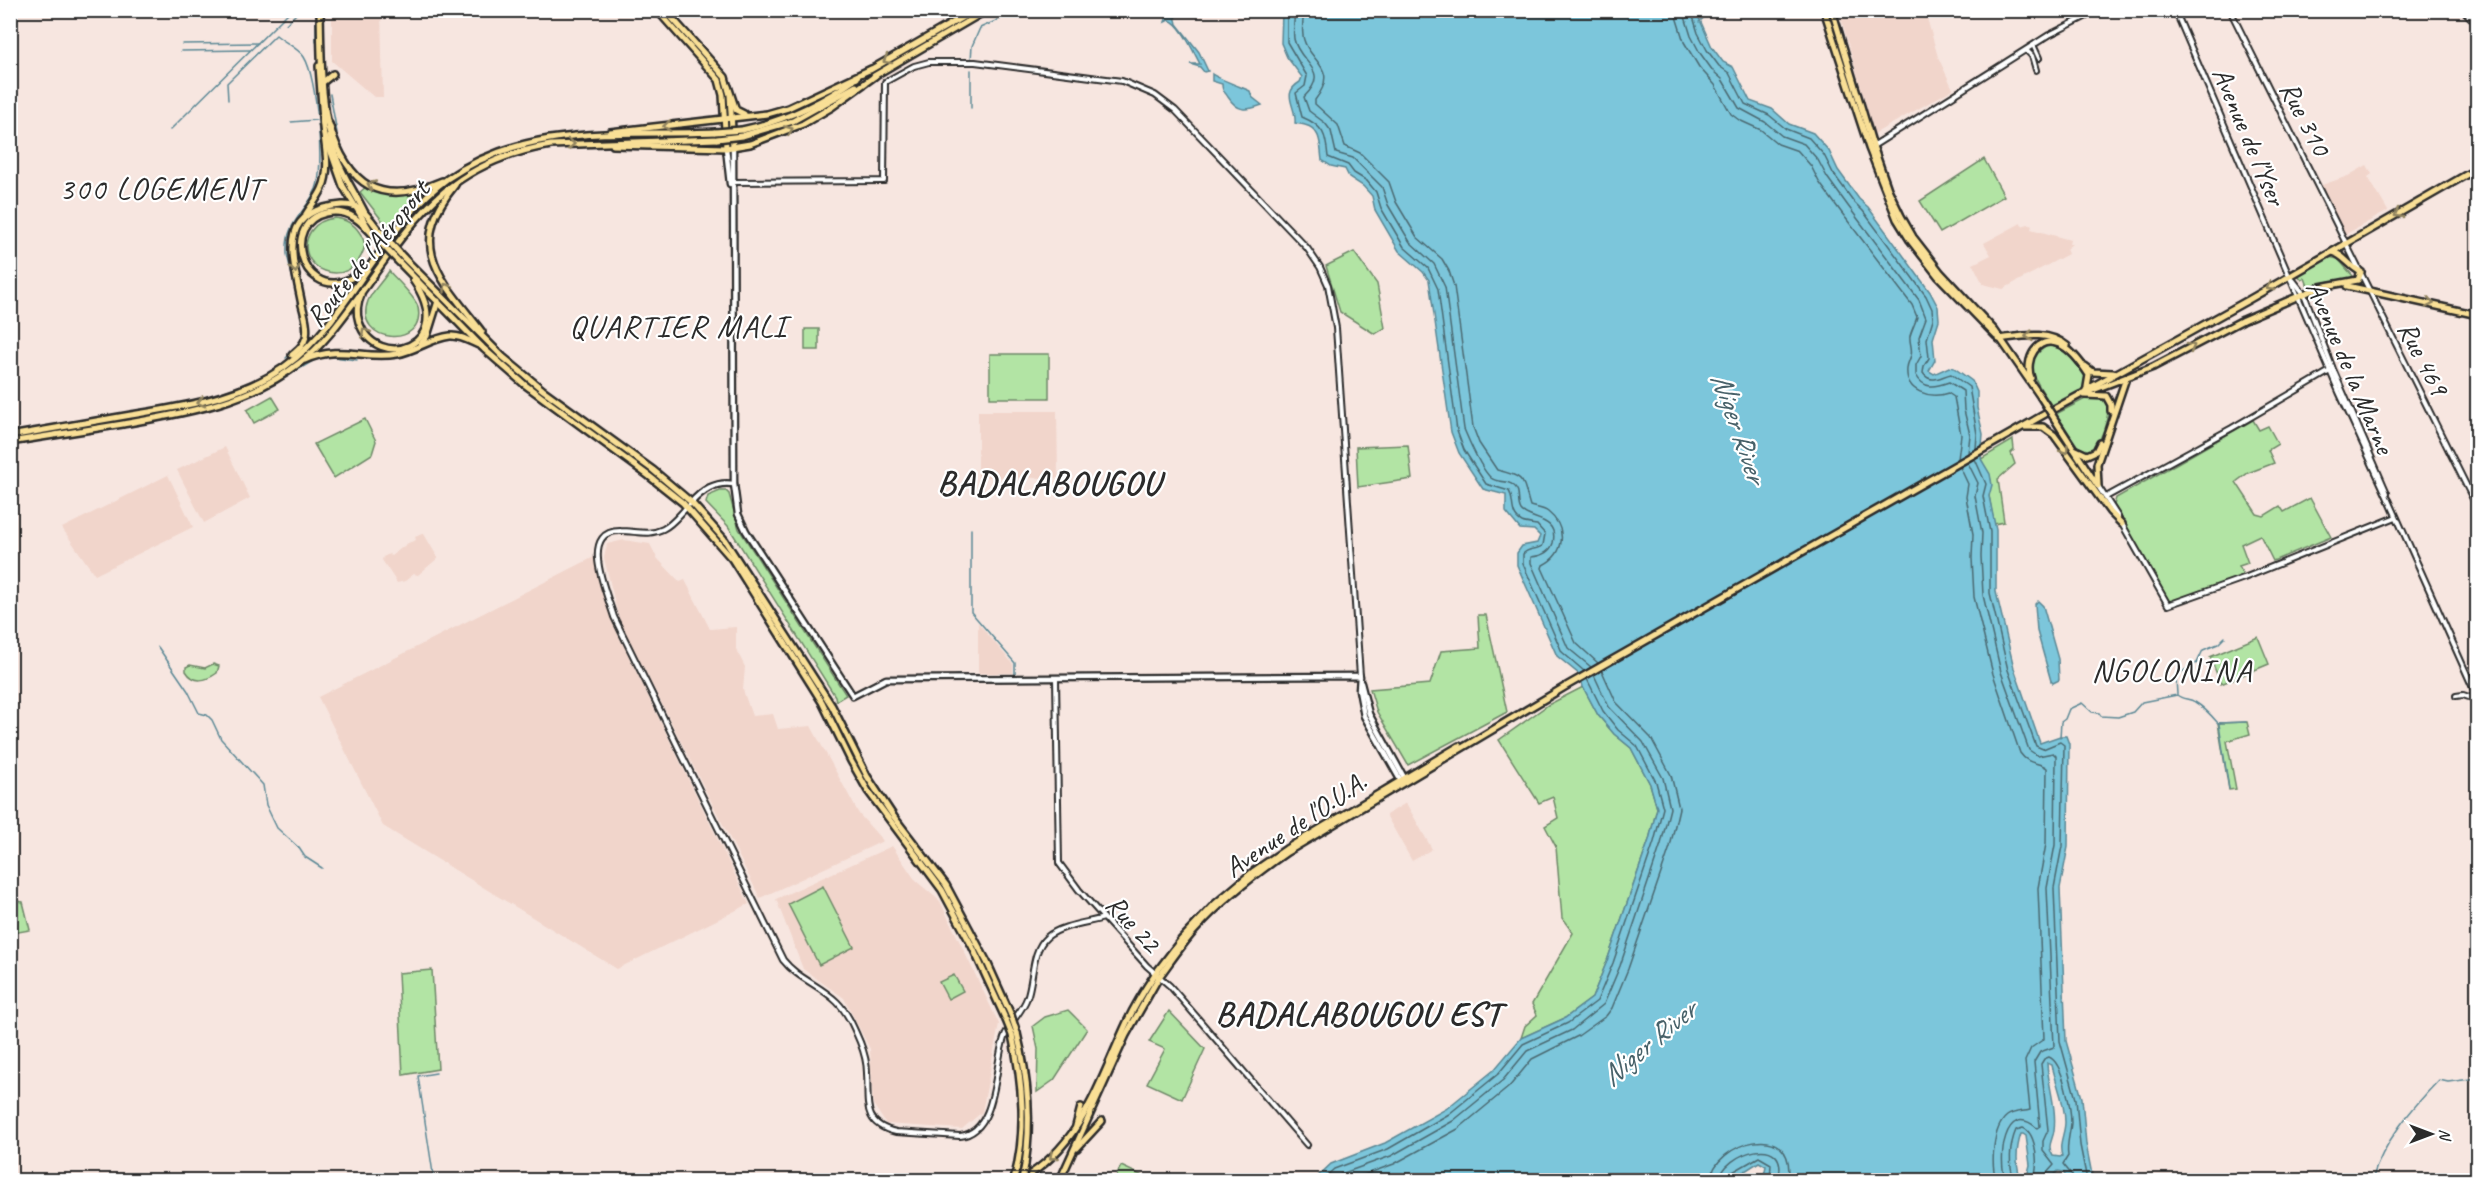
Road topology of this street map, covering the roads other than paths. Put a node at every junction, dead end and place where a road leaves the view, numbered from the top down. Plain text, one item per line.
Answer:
1 (320, 10) edge
2 (657, 10) edge
3 (665, 10) edge
4 (975, 10) edge
5 (987, 10) edge
6 (1824, 10) edge
7 (1832, 10) edge
8 (2099, 10) edge
9 (2175, 10) edge
10 (2230, 10) edge
11 (2463, 10) edge
12 (2478, 25) edge
13 (2034, 47) junction
14 (2027, 51) junction
15 (2039, 58) dead end
16 (321, 59) junction
17 (871, 69) junction
18 (2036, 70) dead end
19 (333, 74) dead end
20 (875, 76) junction
21 (323, 82) junction
22 (728, 86) junction
23 (751, 115) junction
24 (322, 116) junction
25 (728, 117) junction
26 (328, 124) junction
27 (742, 133) junction
28 (597, 135) junction
29 (716, 136) junction
30 (599, 143) junction
31 (733, 147) junction
32 (1871, 147) junction
33 (726, 148) junction
34 (2478, 168) edge
35 (447, 179) junction
36 (457, 182) junction
37 (731, 182) junction
38 (354, 206) junction
39 (366, 213) junction
40 (305, 216) junction
41 (375, 234) junction
42 (2347, 243) junction
43 (2333, 252) junction
44 (400, 259) junction
45 (372, 264) junction
46 (405, 268) junction
47 (2361, 272) junction
48 (2290, 276) junction
49 (368, 283) junction
50 (2342, 285) junction
51 (2368, 288) junction
52 (437, 292) junction
53 (2301, 296) junction
54 (438, 302) junction
55 (2478, 315) edge
56 (1998, 338) junction
57 (419, 346) junction
58 (482, 346) junction
59 (496, 350) junction
60 (2149, 355) junction
61 (301, 362) junction
62 (2155, 366) junction
63 (2332, 370) junction
64 (2115, 373) junction
65 (269, 376) junction
66 (2126, 378) junction
67 (2086, 390) junction
68 (2080, 395) junction
69 (2040, 396) junction
70 (2015, 430) junction
71 (10, 436) edge
72 (10, 442) edge
73 (2074, 449) junction
74 (734, 484) junction
75 (2098, 486) junction
76 (2106, 497) junction
77 (689, 505) junction
78 (2478, 509) edge
79 (2396, 517) junction
80 (2122, 524) junction
81 (1056, 678) junction
82 (1360, 678) junction
83 (2456, 696) dead end
84 (2478, 700) edge
85 (1404, 781) junction
86 (1104, 918) junction
87 (1157, 976) junction
88 (1015, 1034) junction
89 (1081, 1107) dead end
90 (1102, 1120) dead end
91 (1075, 1132) junction
92 (1307, 1145) dead end
93 (1073, 1151) junction
94 (1014, 1180) edge
95 (1021, 1180) edge
96 (1060, 1180) edge

1 - 16 main road
2 - 25 main road
3 - 22 main road
4 -> 17 main road, Route de l'Aéroport
5 - 20 main road, Route de l'Aéroport
6 - 32 main road
7 - 32 main road
8 - 13 street
9 - 48 street, Avenue de l'Yser
10 - 42 street, Rue 310
11 - 12 street
13 - 14 street
13 - 15 street
14 - 18 street
14 - 32 street
16 - 21 main road
16 - 24 main road
17 - 23 main road
17 - 27 main road, Route de l'Aéroport
19 - 21 main road
20 - 27 main road, Route de l'Aéroport
31 -> 20 main road
21 - 26 main road
22 - 23 main road
22 - 25 main road
23 - 25 main road
24 - 38 main road
24 - 40 main road
25 -> 28 main road
25 - 31 main road
25 - 33 main road
35 -> 26 main road
26 - 39 main road
27 - 29 main road, Route de l'Aéroport, bridge
28 - 29 main road, Route de l'Aéroport
28 - 35 main road, Route de l'Aéroport
29 - 30 main road, Route de l'Aéroport
30 - 33 main road
36 -> 30 main road, Route de l'Aéroport
31 - 33 main road
31 - 37 main road
32 - 56 main road
33 - 37 main road
34 -> 42 main road
35 - 45 main road, Route de l'Aéroport
36 - 49 main road, Route de l'Aéroport
59 -> 36 main road
37 - 74 main road
37 - 82 street
38 - 39 main road
38 - 40 main road
38 - 41 main road
39 - 41 main road
40 -> 65 main road
41 - 44 main road, bridge
41 - 45 main road
42 - 43 main road
42 - 47 street, Rue 310
43 - 47 main road
43 - 48 main road
44 - 46 main road
44 - 52 main road
45 - 65 main road, Route de l'Aéroport
46 -> 49 main road
46 - 54 main road
47 - 50 main road
47 - 51 street, Rue 469
48 - 53 street, Avenue de la Marne
48 -> 60 main road
49 - 61 main road, Route de l'Aéroport
50 - 51 main road
50 - 53 main road
51 -> 55 main road
51 - 78 street, Rue 469
52 - 54 main road
52 - 59 main road
62 -> 53 main road
53 - 63 street, Avenue de la Marne
54 - 57 main road
54 - 58 main road
64 -> 56 main road
56 - 69 main road
57 - 58 main road
57 - 61 main road
58 - 77 main road
59 - 77 main road
60 - 62 main road
60 - 64 main road
61 - 72 main road, Route de l'Aéroport
62 - 66 main road
63 - 76 street
63 - 79 street, Avenue de la Marne
64 - 67 main road
65 -> 71 main road, Route de l'Aéroport
66 - 68 main road
66 - 75 main road
67 - 68 main road
67 - 69 main road
68 - 70 main road, Avenue de l'O.U.A.
68 - 73 main road
69 - 73 main road, bridge
70 -> 80 main road
70 - 85 main road, Avenue de l'O.U.A.
73 - 75 main road
74 - 77 main road
74 - 81 main road
75 - 76 street
76 - 80 street
77 - 86 street
77 - 88 main road, bridge
77 - 88 main road, bridge
79 - 80 street
79 - 84 street, Avenue de la Marne
81 - 82 main road
81 - 86 street, Rue 22
82 - 85 main road
83 - 84 street
85 - 87 main road, Avenue de l'O.U.A.
86 - 87 street, Rue 22
87 - 91 main road
87 - 92 street, Rue 22
87 - 93 main road
88 - 94 main road
88 - 95 main road, bridge
89 - 91 main road
90 - 93 main road
91 -> 95 main road
93 - 96 main road

